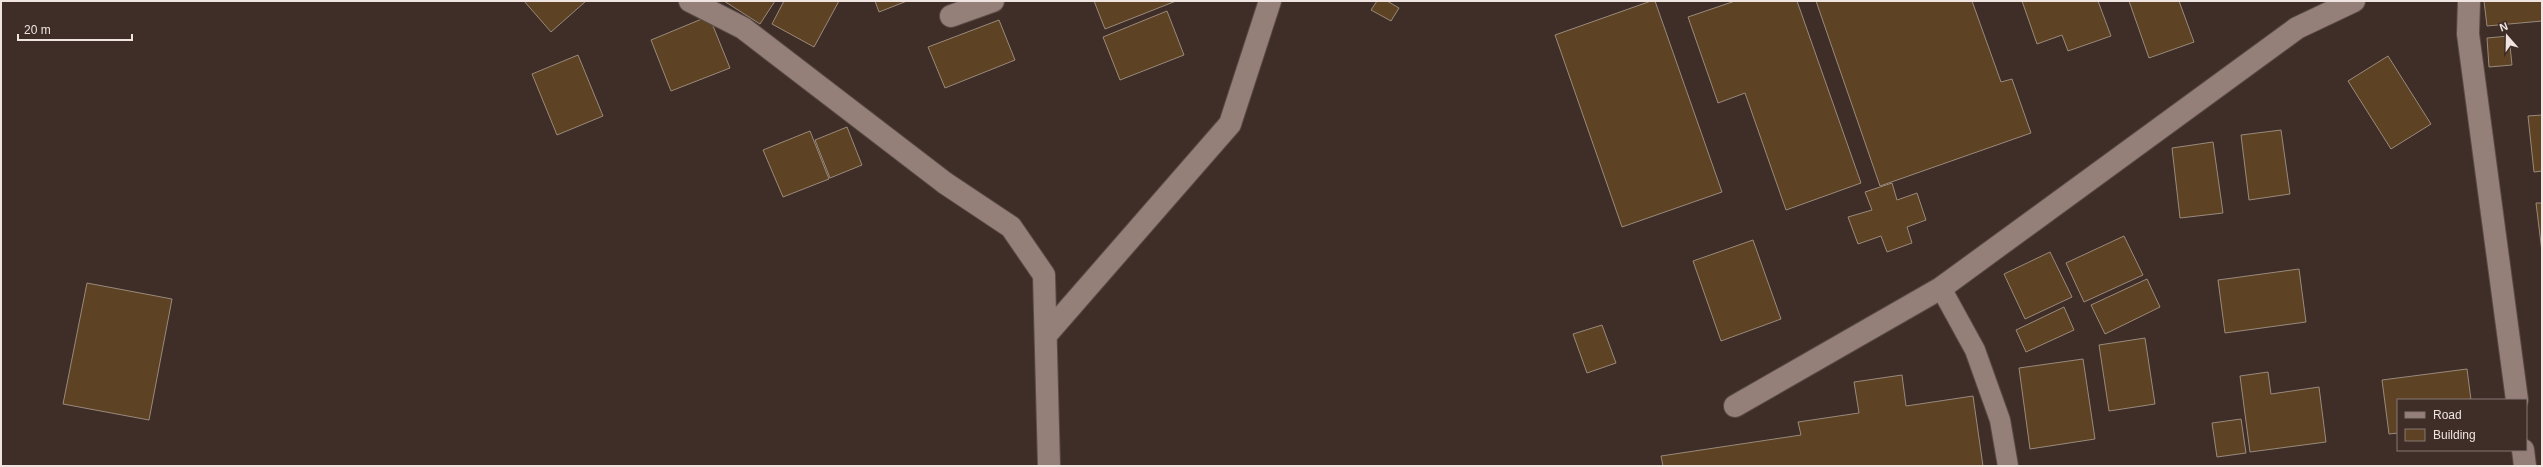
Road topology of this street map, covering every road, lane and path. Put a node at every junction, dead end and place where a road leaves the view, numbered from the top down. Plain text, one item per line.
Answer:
1 (690, 1) edge
2 (993, 1) edge
3 (1270, 1) edge
4 (2354, 1) edge
5 (2469, 1) edge
6 (952, 16) dead end
7 (1941, 288) junction
8 (1046, 335) junction
9 (2517, 399) edge
10 (1735, 406) dead end
11 (2523, 451) edge
12 (1049, 466) edge
13 (2008, 466) edge
14 (2525, 466) edge

1 - 8 street
2 - 6 street
3 - 8 street
4 - 7 street
5 - 9 street
7 - 10 street
7 - 13 lane
8 - 12 street
11 - 14 street

